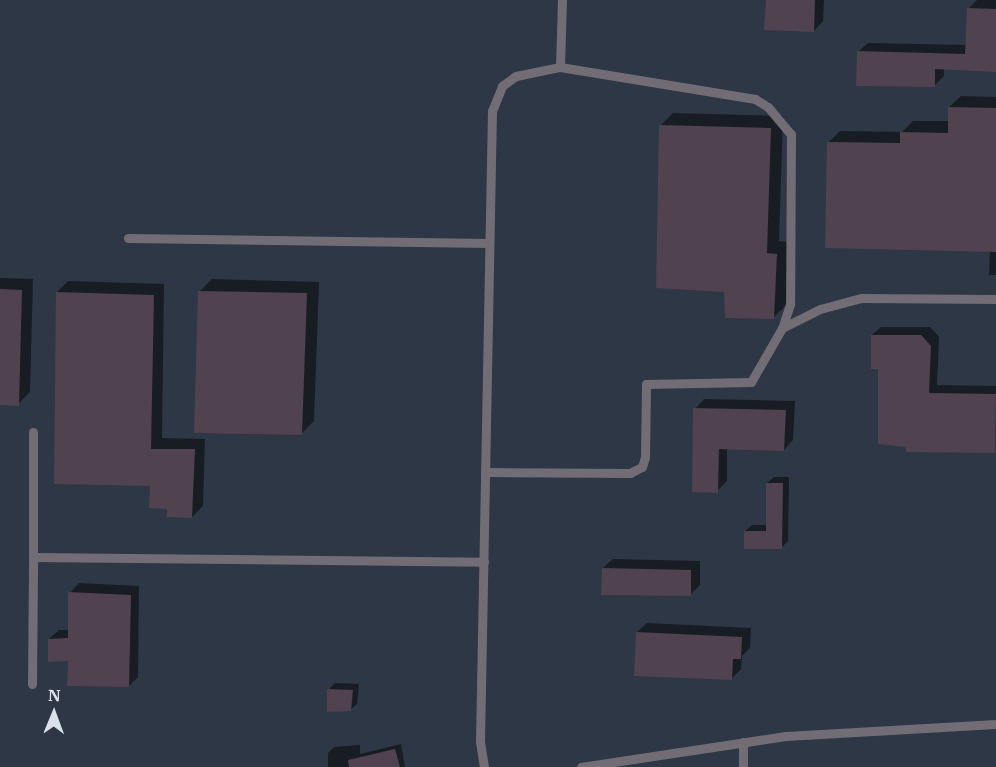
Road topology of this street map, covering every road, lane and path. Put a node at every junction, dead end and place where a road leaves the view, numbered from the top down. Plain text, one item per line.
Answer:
1 (562, 0) edge
2 (560, 67) junction
3 (128, 238) dead end
4 (489, 243) junction
5 (996, 299) edge
6 (782, 328) junction
7 (33, 432) dead end
8 (485, 471) junction
9 (33, 557) junction
10 (484, 562) junction
11 (33, 684) dead end
12 (996, 724) edge
13 (743, 742) junction
14 (484, 767) edge
15 (581, 767) edge
16 (743, 767) edge

1 - 2 lane
2 - 4 lane
2 - 6 lane
3 - 4 lane
4 - 8 lane
5 - 6 lane
6 - 8 lane
7 - 9 lane
8 - 10 lane
9 - 10 lane
9 - 11 lane
10 - 14 lane
12 - 13 lane
13 - 15 lane
13 - 16 lane

